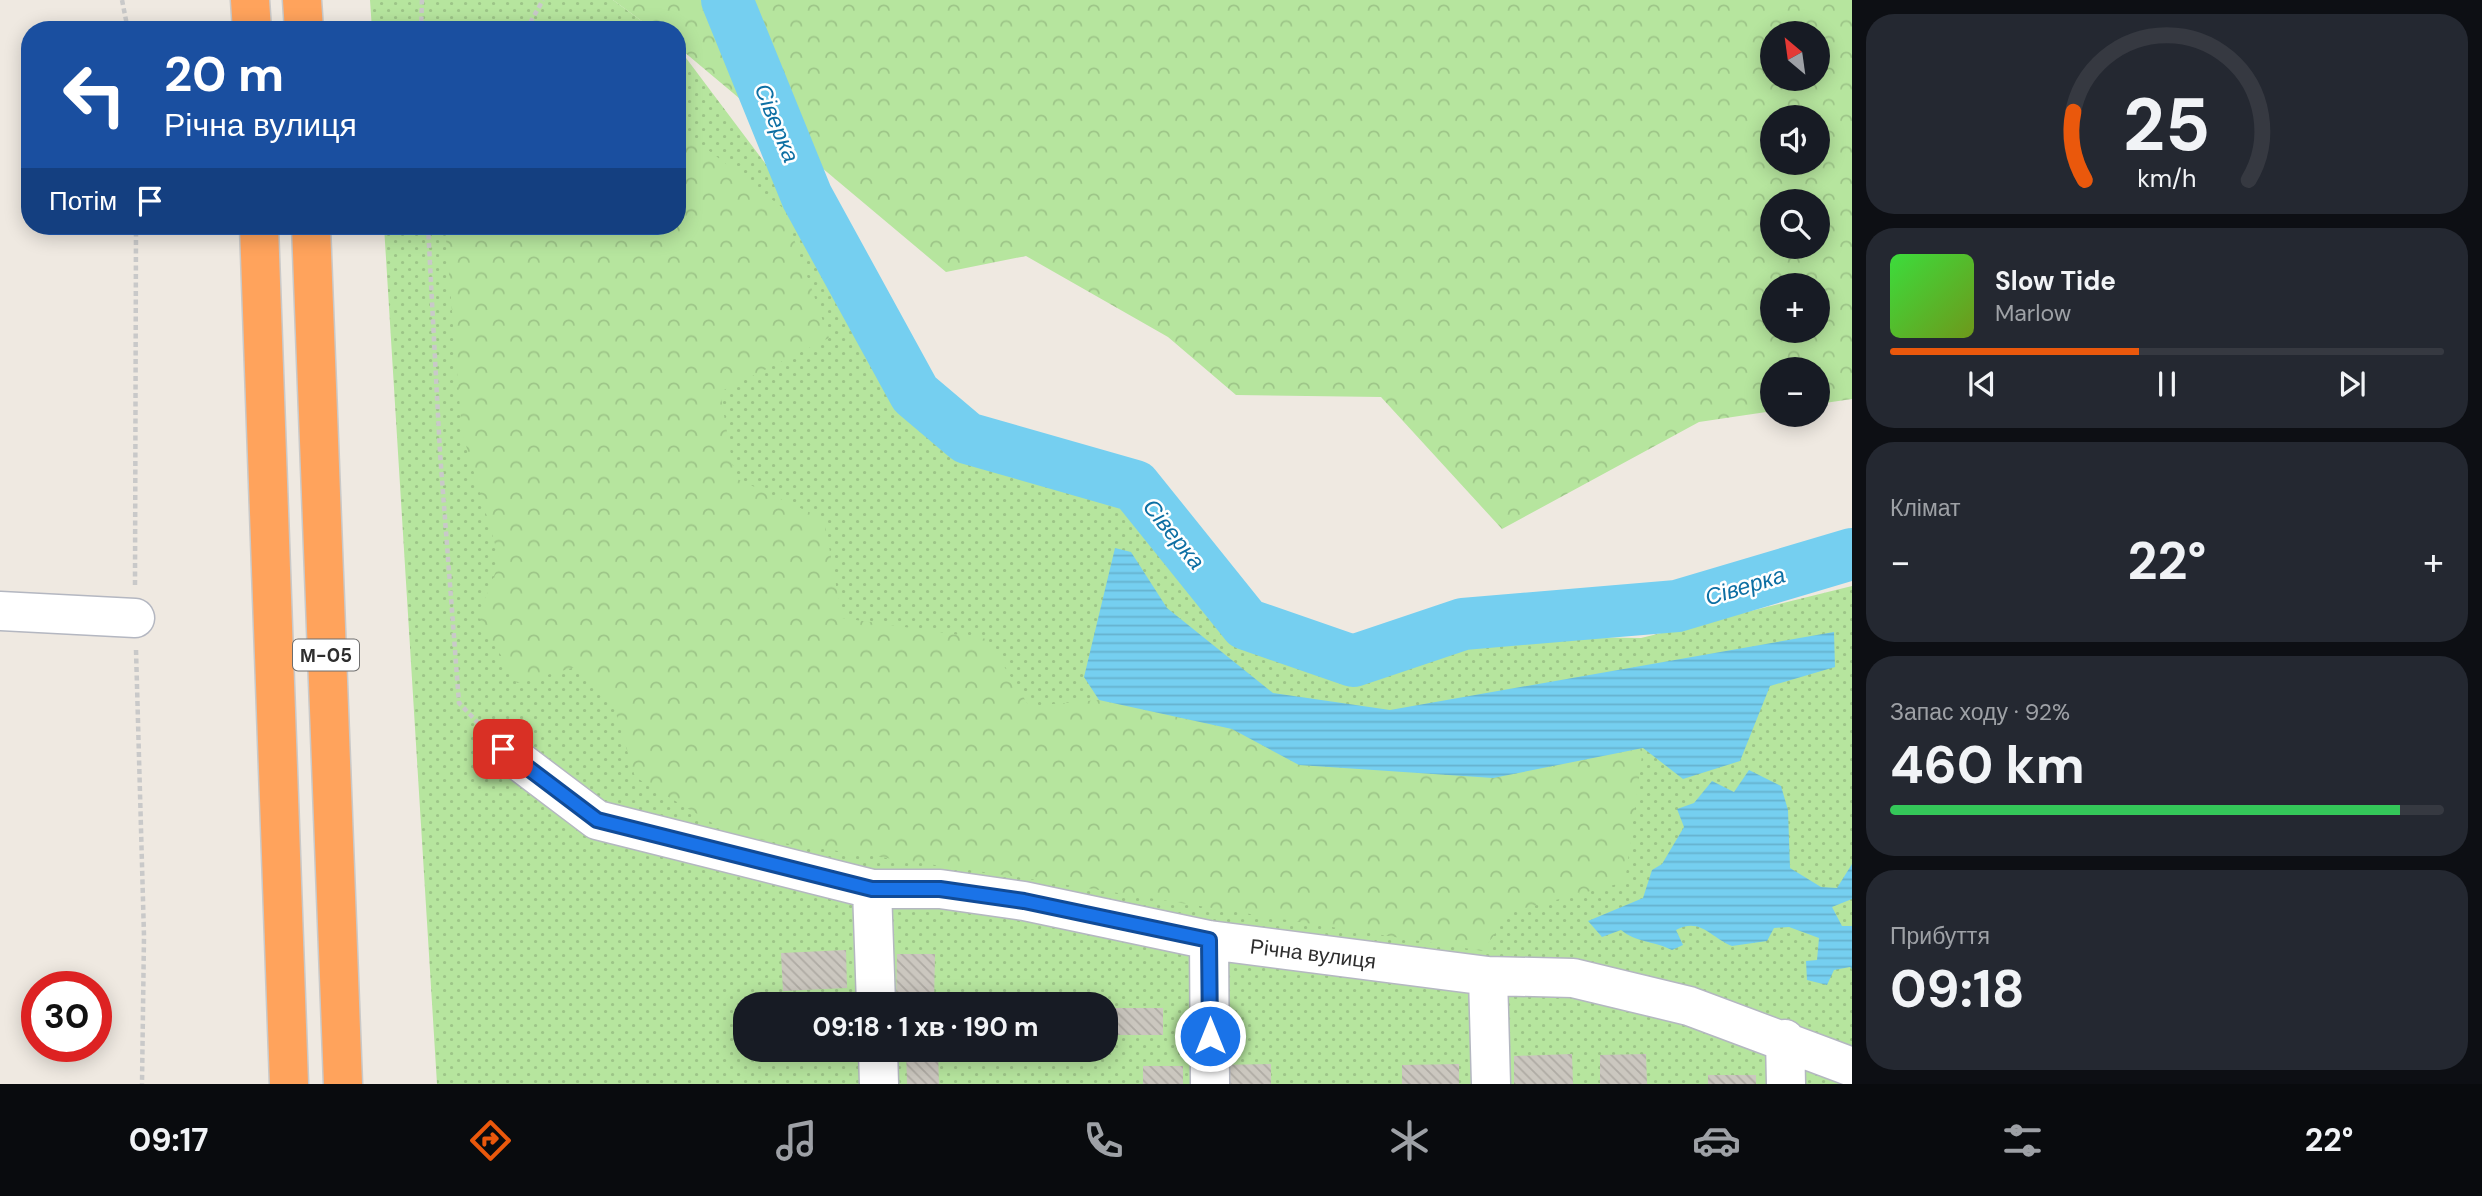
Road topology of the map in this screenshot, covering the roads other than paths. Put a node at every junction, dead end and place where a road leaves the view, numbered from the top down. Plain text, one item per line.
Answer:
1 (250, 0) edge
2 (303, 0) edge
3 (251, 21) edge
4 (304, 21) edge
5 (259, 235) edge
6 (311, 235) edge
7 (0, 611) edge
8 (135, 618) road end
9 (503, 749) road end
10 (872, 889) junction
11 (1209, 940) junction
12 (1488, 976) junction
13 (876, 992) edge
14 (1785, 1040) junction
15 (878, 1062) edge
16 (1852, 1067) edge
17 (289, 1084) edge
18 (343, 1084) edge
19 (879, 1084) edge
20 (1210, 1084) edge
21 (1490, 1084) edge
22 (1786, 1084) edge

1 - 3 highway
2 - 4 highway
5 - 17 highway, М-05
6 - 18 highway, М-05
7 - 8 street
9 - 10 street, Річна вулиця
10 - 11 street, Річна вулиця
10 - 13 street
11 - 12 street, Річна вулиця
11 - 20 street
12 - 14 street, Річна вулиця
12 - 21 street
14 - 16 street, Річна вулиця
14 - 22 street
15 - 19 street

